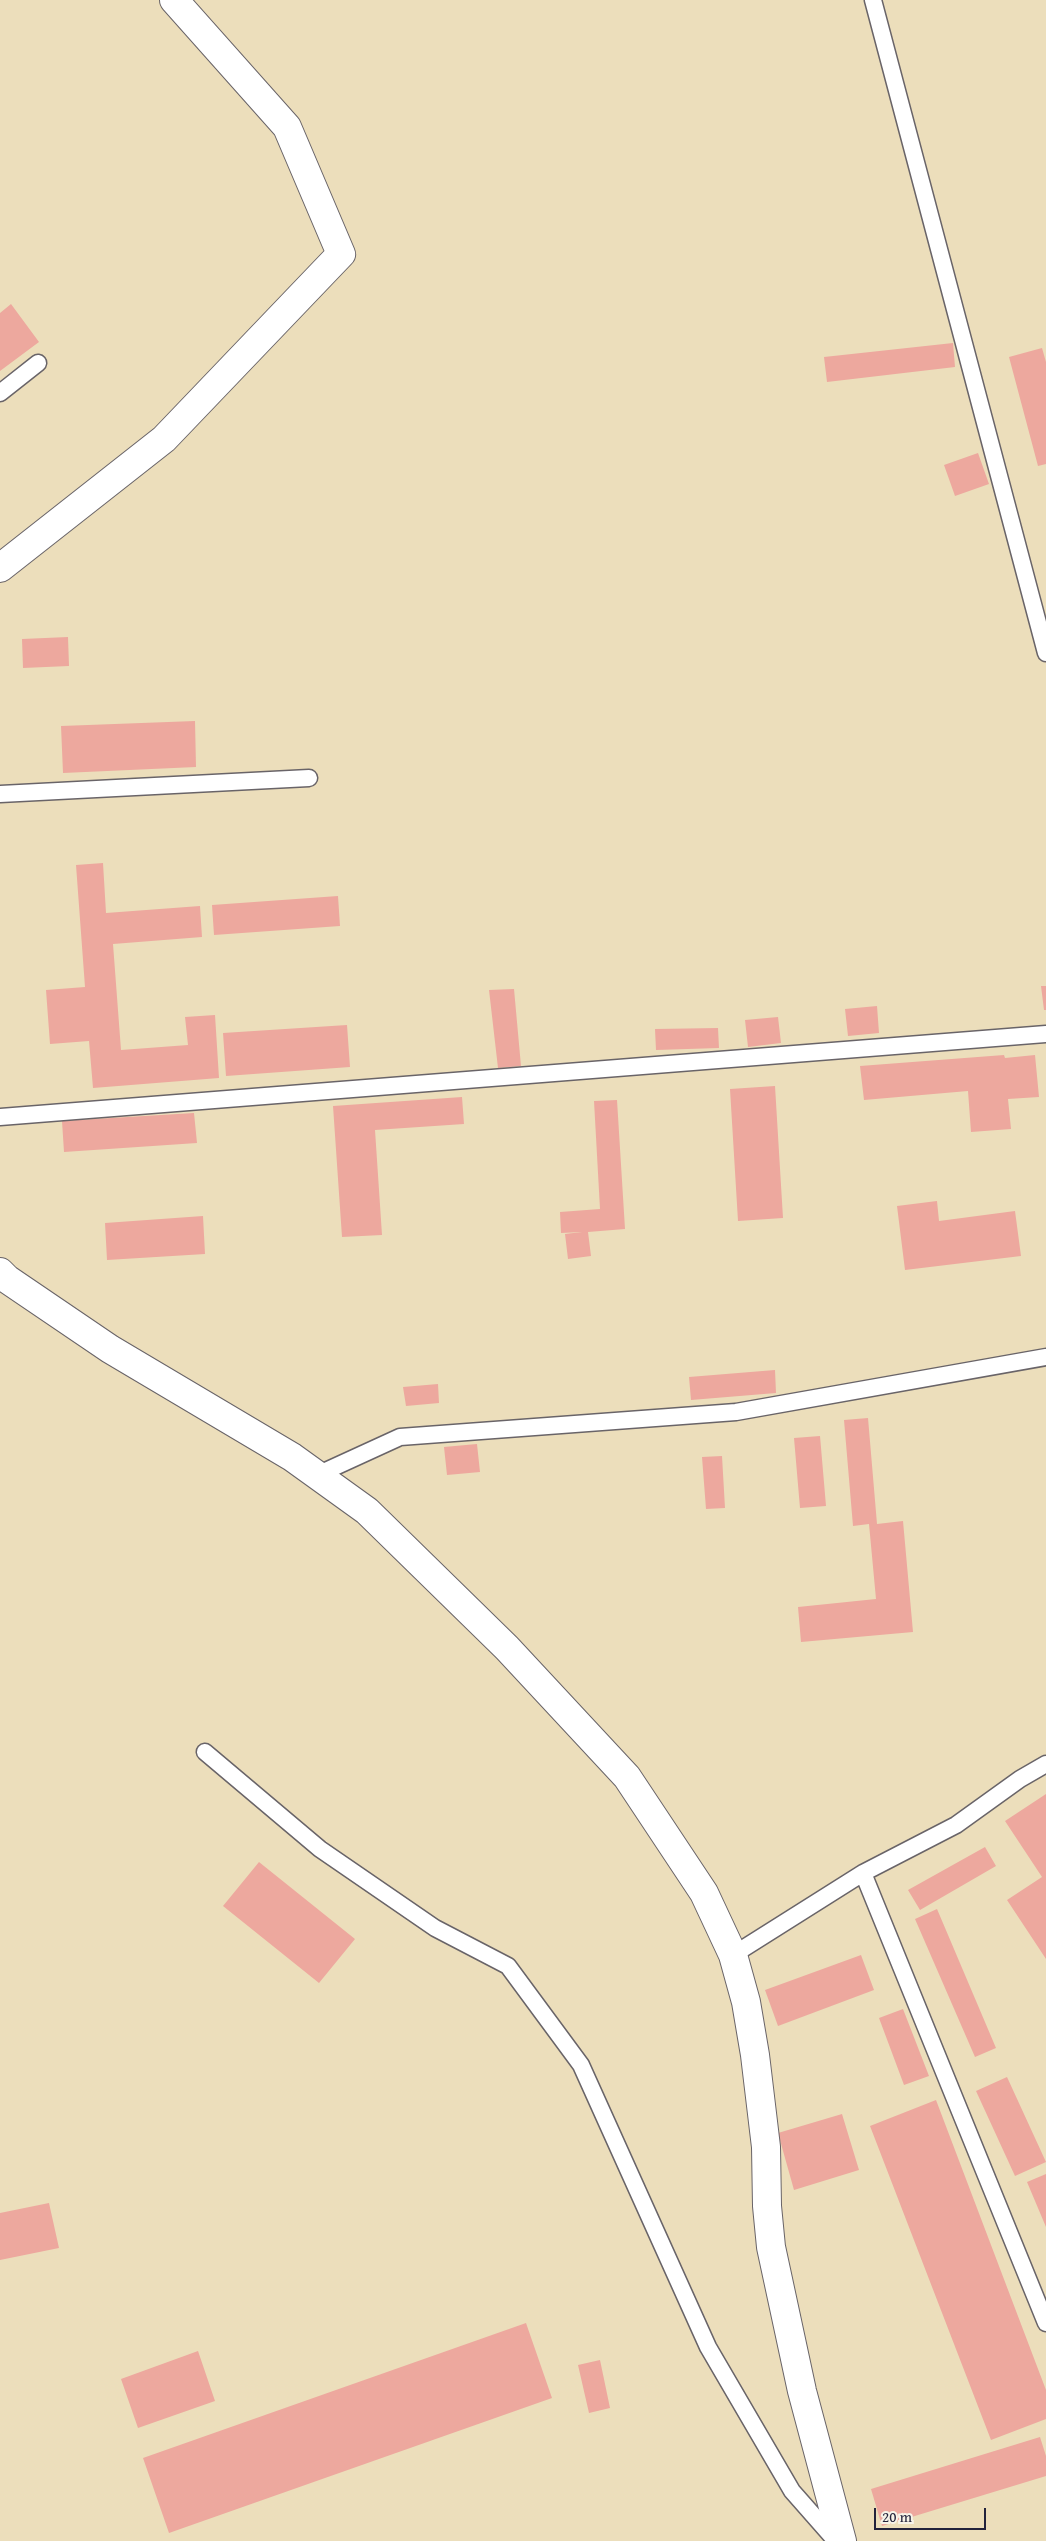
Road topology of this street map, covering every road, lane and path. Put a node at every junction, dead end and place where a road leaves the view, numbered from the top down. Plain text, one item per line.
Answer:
1 (174, 0) edge
2 (873, 0) edge
3 (38, 363) dead end
4 (0, 393) edge
5 (0, 568) edge
6 (1046, 653) edge
7 (309, 778) dead end
8 (0, 794) edge
9 (1046, 1034) edge
10 (0, 1117) edge
11 (0, 1272) edge
12 (1046, 1357) edge
13 (317, 1475) junction
14 (205, 1752) dead end
15 (1046, 1764) edge
16 (863, 1873) junction
17 (733, 1955) junction
18 (1046, 2323) edge
19 (836, 2541) edge
20 (842, 2541) edge

1 - 5 street
2 - 6 lane
3 - 4 lane
7 - 8 lane
9 - 10 lane
11 - 13 street
12 - 13 lane
13 - 17 street
14 - 19 lane
15 - 16 lane
16 - 17 lane
16 - 18 lane
17 - 20 street

